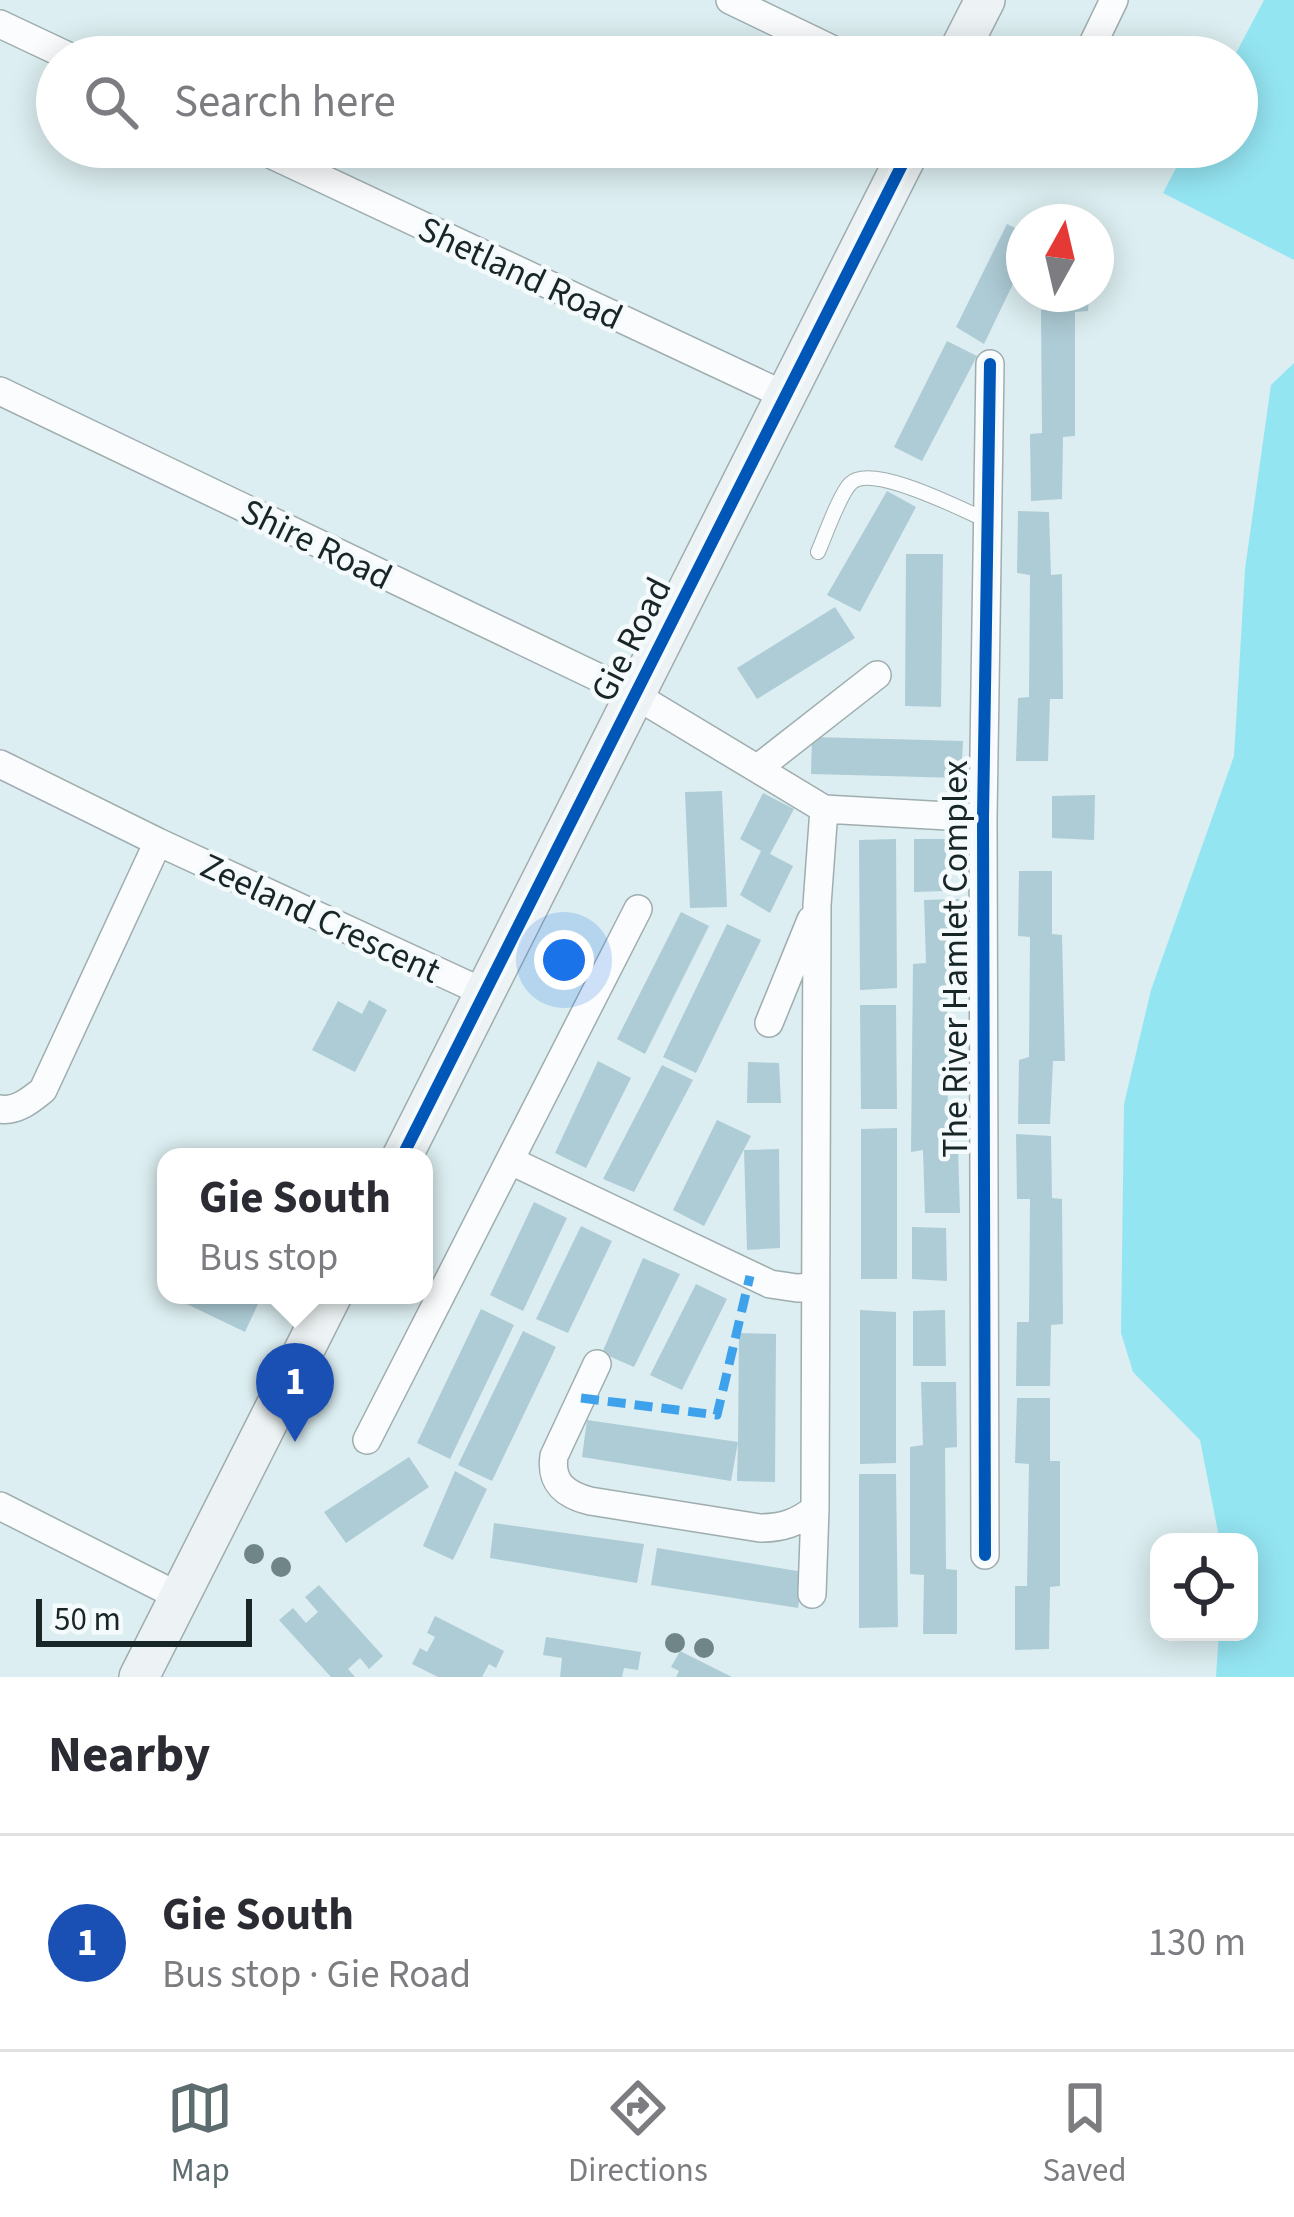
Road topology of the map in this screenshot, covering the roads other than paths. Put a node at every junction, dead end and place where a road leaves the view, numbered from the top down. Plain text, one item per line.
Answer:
1 (730, 0) edge
2 (985, 0) edge
3 (1114, 0) edge
4 (0, 24) edge
5 (805, 36) edge
6 (967, 36) edge
7 (1097, 36) edge
8 (36, 41) edge
9 (300, 168) edge
10 (900, 168) edge
11 (990, 364) dead end
12 (0, 391) edge
13 (786, 396) junction
14 (986, 520) junction
15 (818, 552) dead end
16 (877, 675) dead end
17 (635, 695) junction
18 (0, 764) edge
19 (758, 768) junction
20 (824, 809) junction
21 (983, 818) junction
22 (158, 842) junction
23 (817, 905) junction
24 (638, 909) dead end
25 (485, 993) junction
26 (769, 1023) dead end
27 (0, 1109) edge
28 (407, 1148) edge
29 (511, 1161) junction
30 (815, 1287) junction
31 (327, 1304) edge
32 (597, 1364) dead end
33 (367, 1441) dead end
34 (0, 1506) edge
35 (814, 1509) junction
36 (985, 1555) dead end
37 (812, 1594) dead end
38 (178, 1596) junction
39 (139, 1677) edge

1 - 5 street
2 - 6 street
3 - 7 street
4 - 8 street
9 - 13 street, Shetland Road
10 - 13 street, Gie Road
11 - 14 street, The River Hamlet Complex
12 - 17 street, Shire Road
13 - 17 street, Gie Road
14 - 15 lane
14 - 21 street, The River Hamlet Complex
16 - 19 street
17 - 19 street, The River Hamlet Complex
17 - 25 street, Gie Road
18 - 22 street, Zeeland Crescent
19 - 20 street, The River Hamlet Complex
20 - 21 street, The River Hamlet Complex
20 - 23 street
21 - 36 street, The River Hamlet Complex
22 - 25 street, Zeeland Crescent
22 - 27 street, Zeeland Crescent
23 - 26 street
23 - 30 street
24 - 29 street
25 - 28 street, Gie Road
29 - 30 street
29 - 33 street
30 - 35 street
31 - 38 street
32 - 35 street
34 - 38 street
35 - 37 street
38 - 39 street

